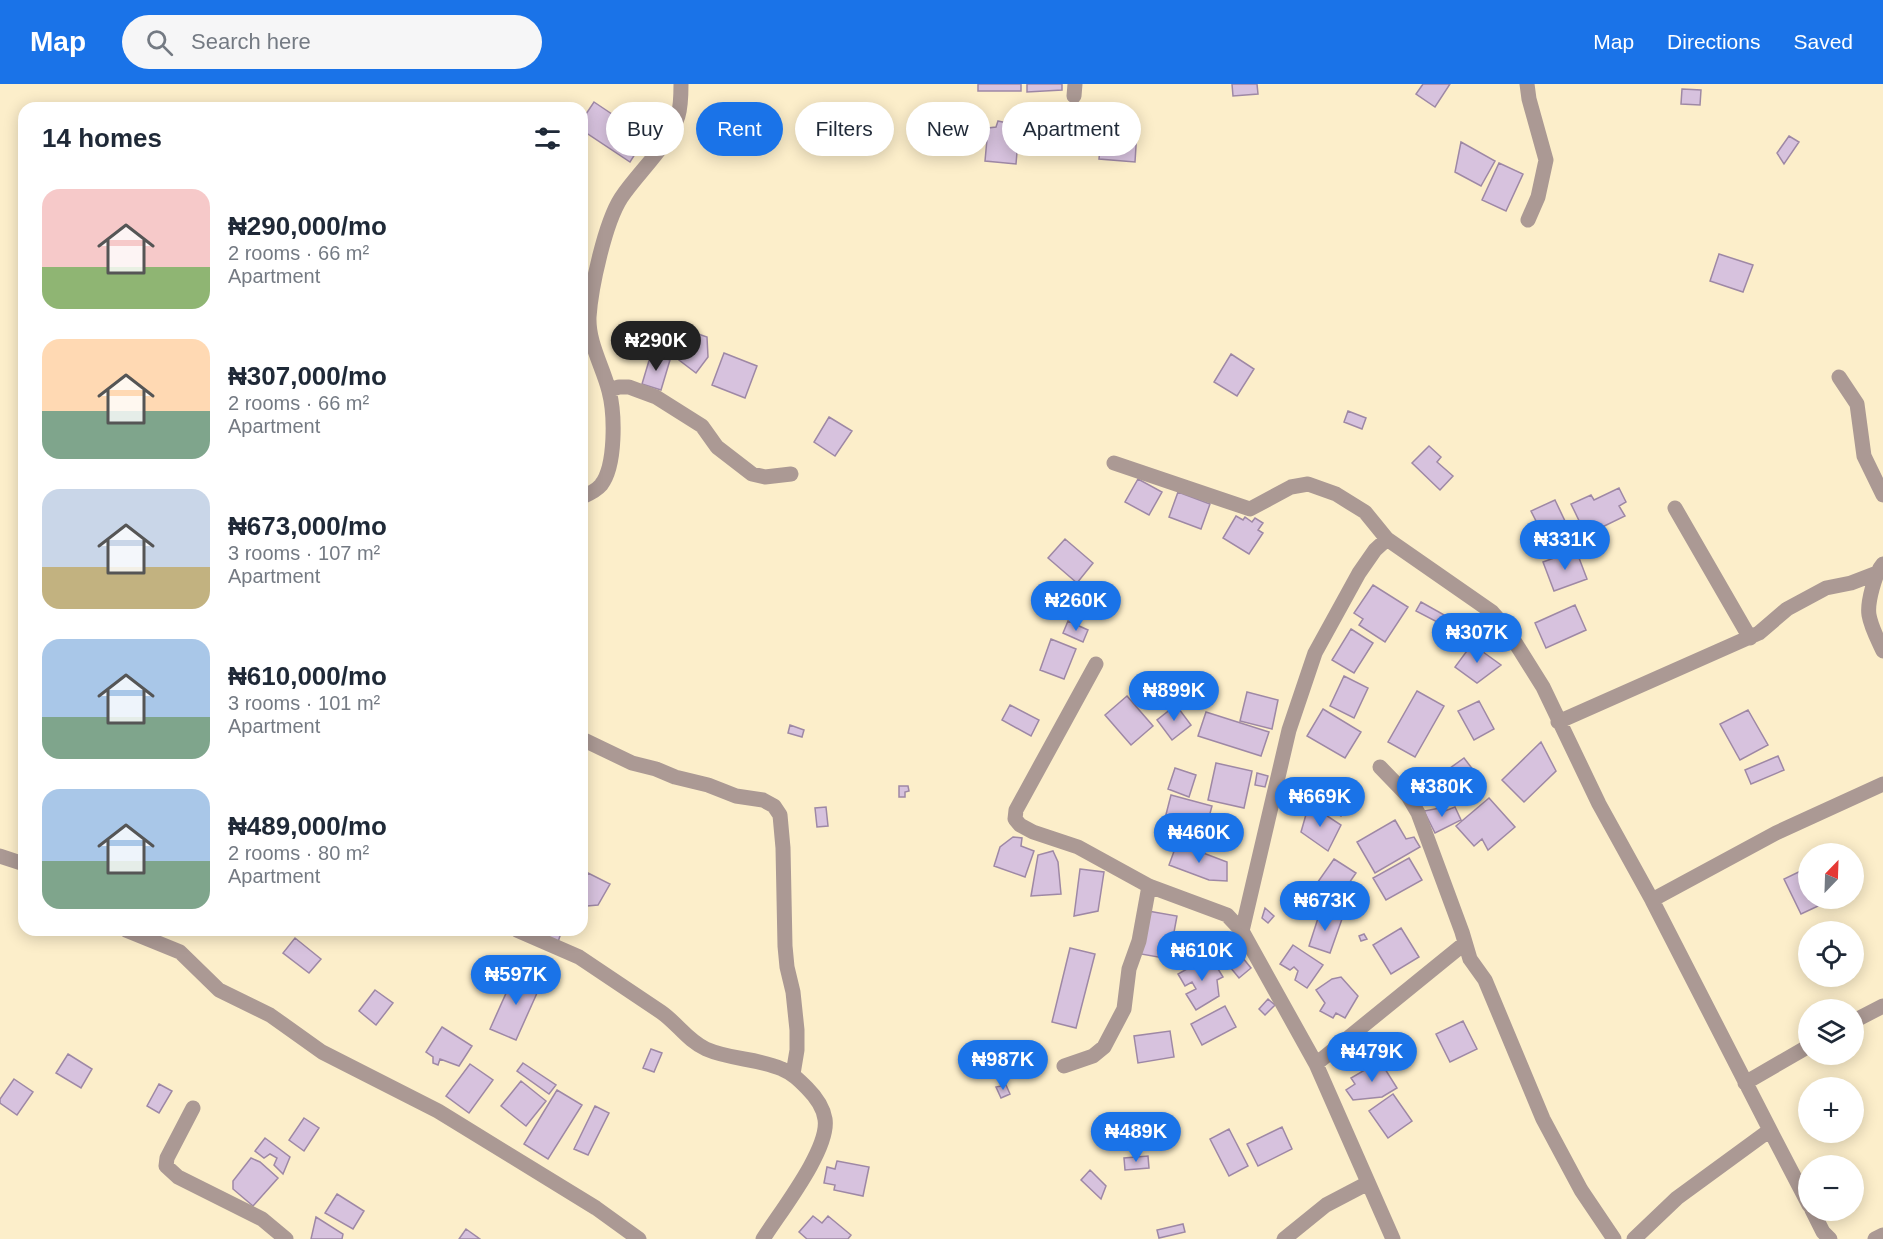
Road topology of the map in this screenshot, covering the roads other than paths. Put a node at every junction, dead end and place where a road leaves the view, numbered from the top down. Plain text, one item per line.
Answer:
1 (681, 84) edge
2 (1527, 84) edge
3 (1528, 220) dead end
4 (1839, 377) dead end
5 (609, 390) junction
6 (1114, 463) dead end
7 (791, 474) dead end
8 (588, 495) edge
9 (1883, 495) edge
10 (1675, 508) dead end
11 (1387, 539) junction
12 (1880, 569) edge
13 (1750, 638) junction
14 (1883, 651) edge
15 (1096, 664) dead end
16 (1558, 722) junction
17 (588, 742) edge
18 (1380, 767) dead end
19 (1883, 784) edge
20 (0, 856) edge
21 (18, 862) edge
22 (1149, 886) junction
23 (1652, 900) junction
24 (1242, 931) junction
25 (141, 936) edge
26 (531, 936) edge
27 (1465, 943) junction
28 (1883, 1005) edge
29 (1864, 1015) edge
30 (1798, 1052) edge
31 (1316, 1064) junction
32 (1064, 1066) dead end
33 (793, 1074) junction
34 (1745, 1083) junction
35 (193, 1108) dead end
36 (1770, 1130) junction
37 (1368, 1183) junction
38 (1798, 1185) edge
39 (1818, 1221) edge
40 (1883, 1235) edge
41 (286, 1239) edge
42 (639, 1239) edge
43 (763, 1239) edge
44 (1284, 1239) edge
45 (1393, 1239) edge
46 (1614, 1239) edge
47 (1634, 1239) edge
48 (1830, 1239) edge
49 (1875, 1239) edge

1 - 5 street
2 - 3 street
4 - 9 street
5 - 7 street
5 - 8 street
6 - 11 street
10 - 13 street
11 - 16 street
11 - 24 street
12 - 13 street
12 - 14 street
13 - 16 street
15 - 22 street
16 - 23 street
17 - 33 street
18 - 27 street
19 - 23 street
20 - 21 street
22 - 24 street
22 - 32 street
23 - 34 street
24 - 31 street
25 - 42 street
26 - 33 street
27 - 31 street
27 - 46 street
28 - 29 street
30 - 34 street
31 - 37 street
33 - 43 street
34 - 36 street
35 - 41 street
36 - 38 street
36 - 47 street
37 - 44 street
37 - 45 street
39 - 48 street
40 - 49 street

